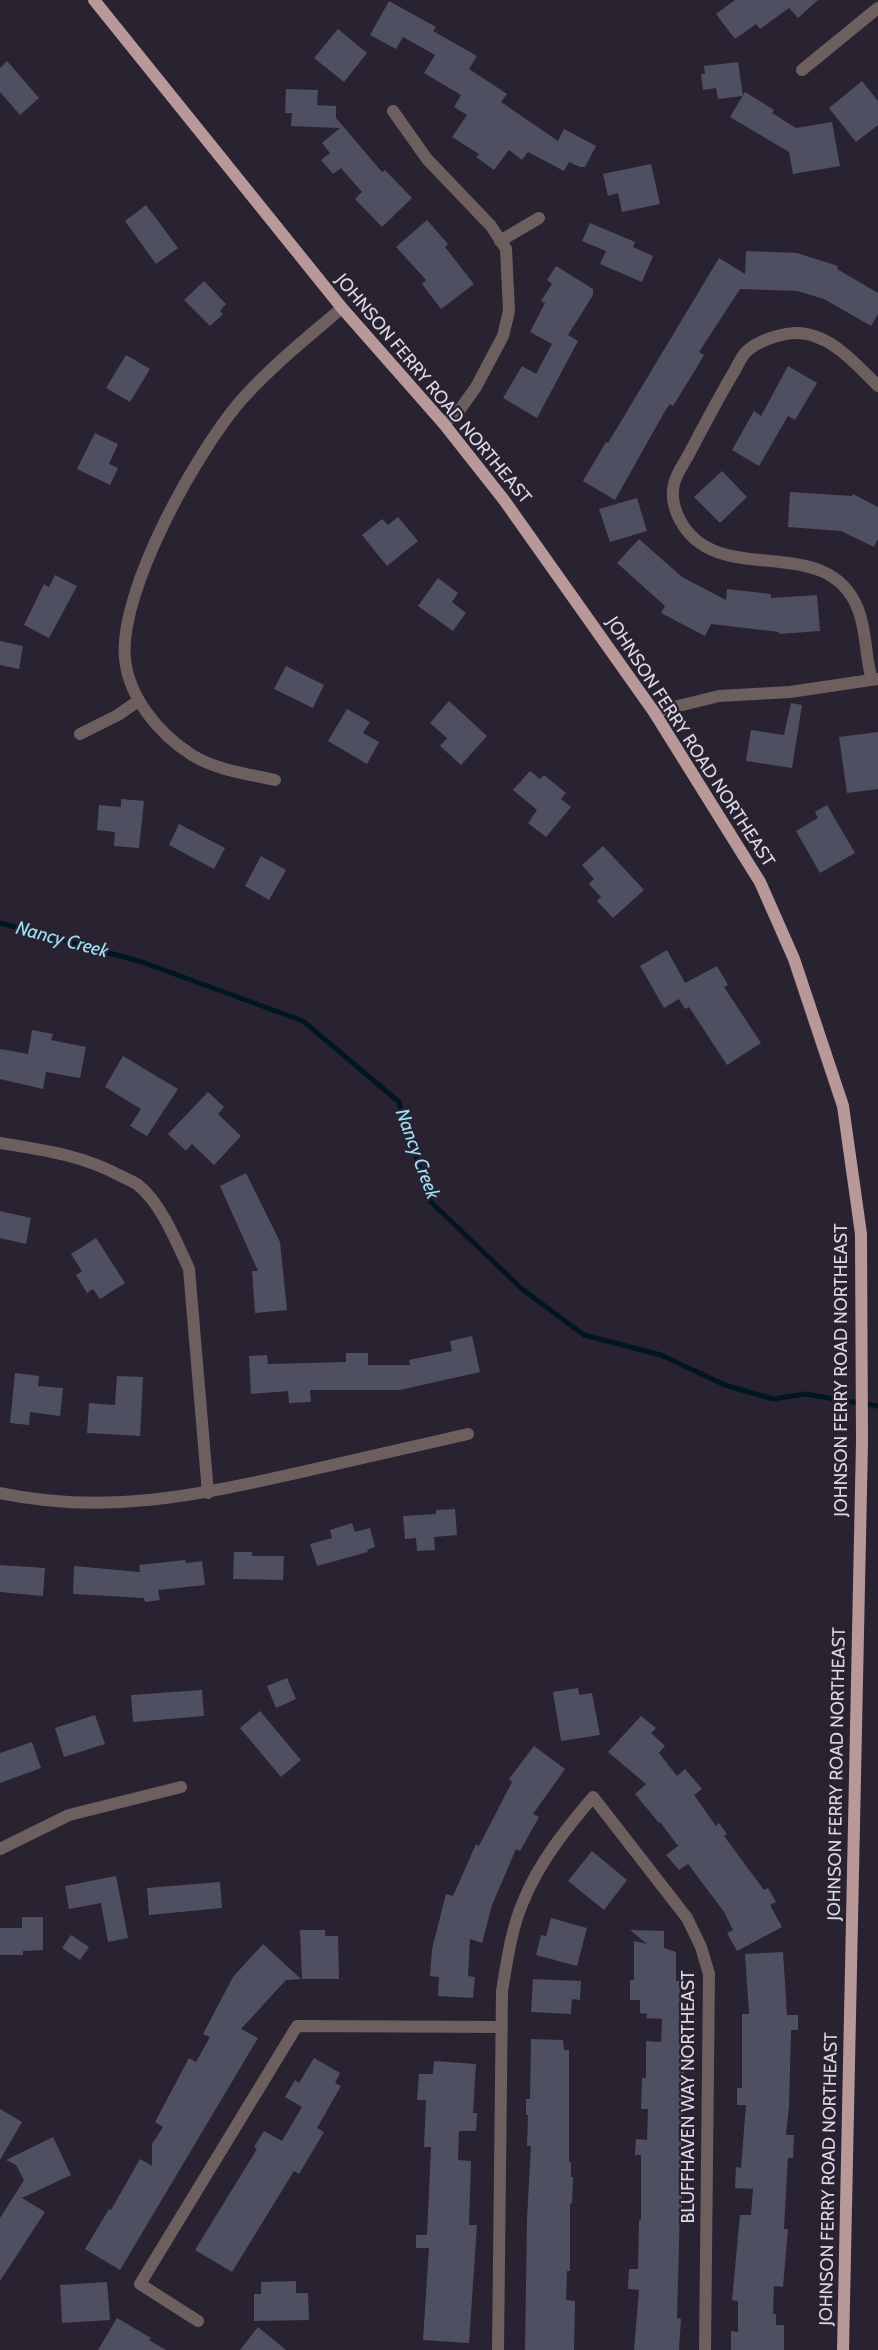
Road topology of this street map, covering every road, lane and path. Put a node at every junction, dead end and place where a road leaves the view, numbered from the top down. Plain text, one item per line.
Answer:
1 (94, 0) edge
2 (878, 8) edge
3 (802, 70) dead end
4 (393, 111) dead end
5 (539, 218) dead end
6 (500, 241) junction
7 (342, 308) junction
8 (878, 386) edge
9 (444, 424) junction
10 (875, 679) edge
11 (138, 701) junction
12 (654, 712) junction
13 (80, 734) dead end
14 (275, 780) dead end
15 (0, 1143) edge
16 (468, 1434) dead end
17 (0, 1493) edge
18 (208, 1493) junction
19 (181, 1787) dead end
20 (0, 1849) edge
21 (502, 2027) junction
22 (198, 2321) dead end
23 (498, 2350) edge
24 (705, 2350) edge
25 (844, 2350) edge

1 - 7 main road, JOHNSON FERRY ROAD NORTHEAST
2 - 3 street
4 - 6 street
5 - 6 street
6 - 9 street
7 - 9 main road, JOHNSON FERRY ROAD NORTHEAST
7 - 11 street
8 - 10 street
9 - 12 main road, JOHNSON FERRY ROAD NORTHEAST
10 - 12 street
11 - 13 street
11 - 14 street
12 - 25 main road, JOHNSON FERRY ROAD NORTHEAST
15 - 18 street
16 - 18 street
17 - 18 street
19 - 20 street
21 - 22 street
21 - 23 street, BLUFFHAVEN WAY NORTHEAST
21 - 24 street, BLUFFHAVEN WAY NORTHEAST

